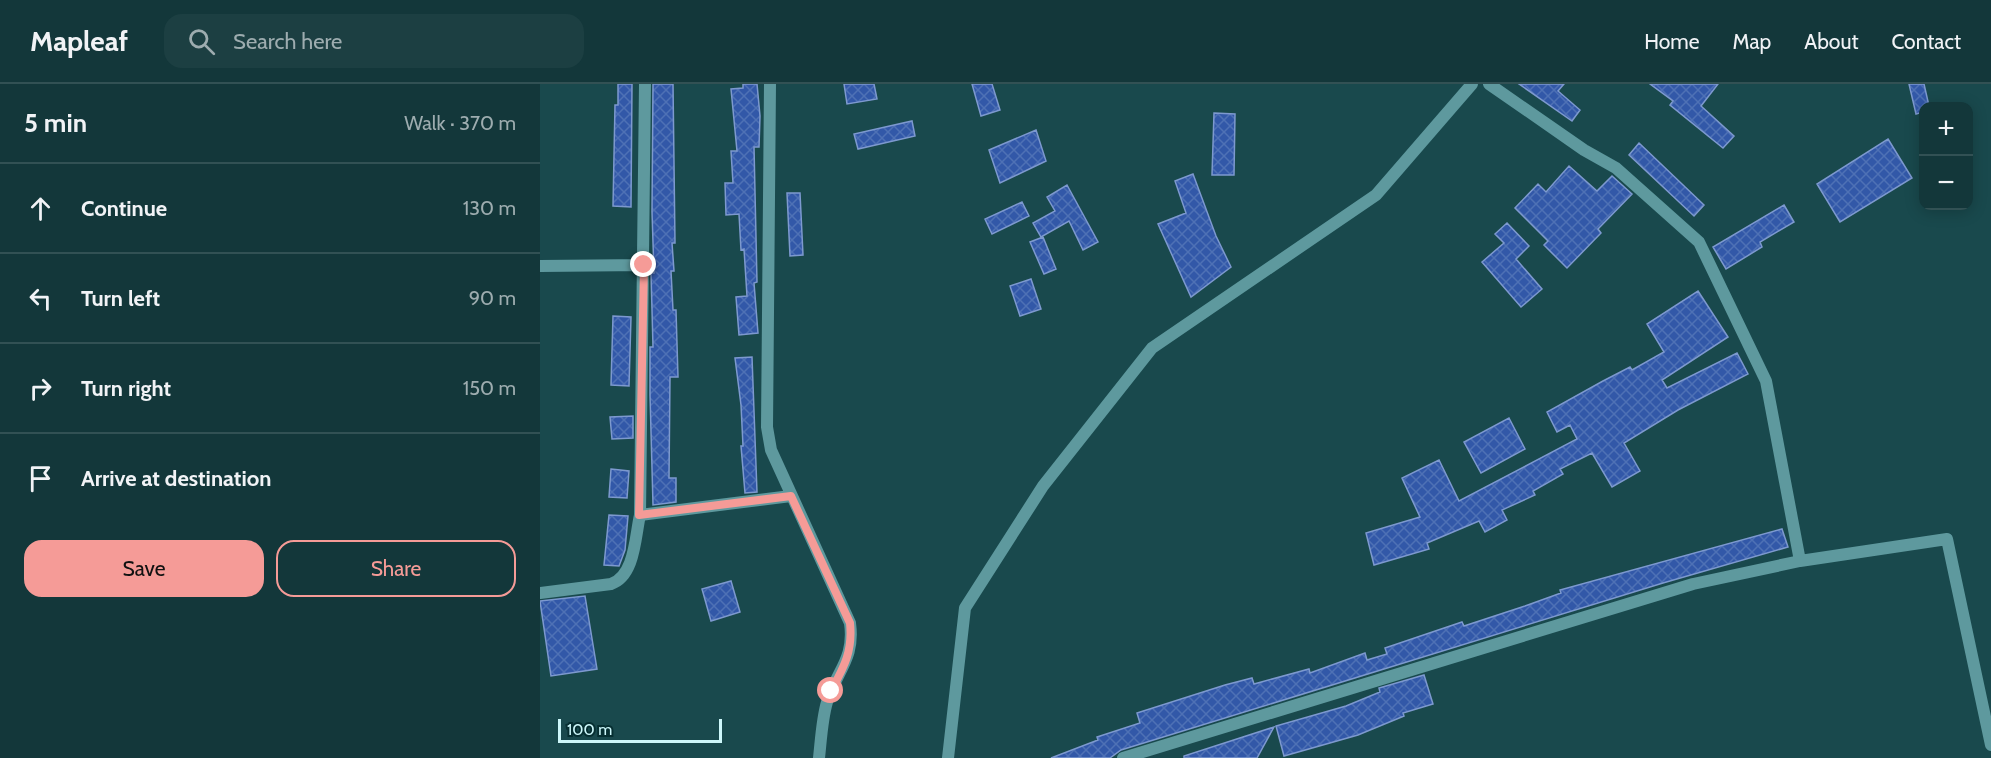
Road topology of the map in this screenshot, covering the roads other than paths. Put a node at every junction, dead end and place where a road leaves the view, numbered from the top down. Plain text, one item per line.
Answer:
1 (645, 84) edge
2 (770, 84) edge
3 (1472, 84) edge
4 (1489, 84) edge
5 (644, 265) junction
6 (540, 266) edge
7 (791, 496) junction
8 (639, 515) junction
9 (1800, 561) junction
10 (540, 593) edge
11 (1991, 745) edge
12 (819, 758) edge
13 (948, 758) edge
14 (1123, 758) edge

1 - 5 street
2 - 7 street
3 - 13 street
4 - 9 street
5 - 6 street
5 - 8 street
7 - 8 street
7 - 12 street
8 - 10 street
9 - 11 street
9 - 14 street

